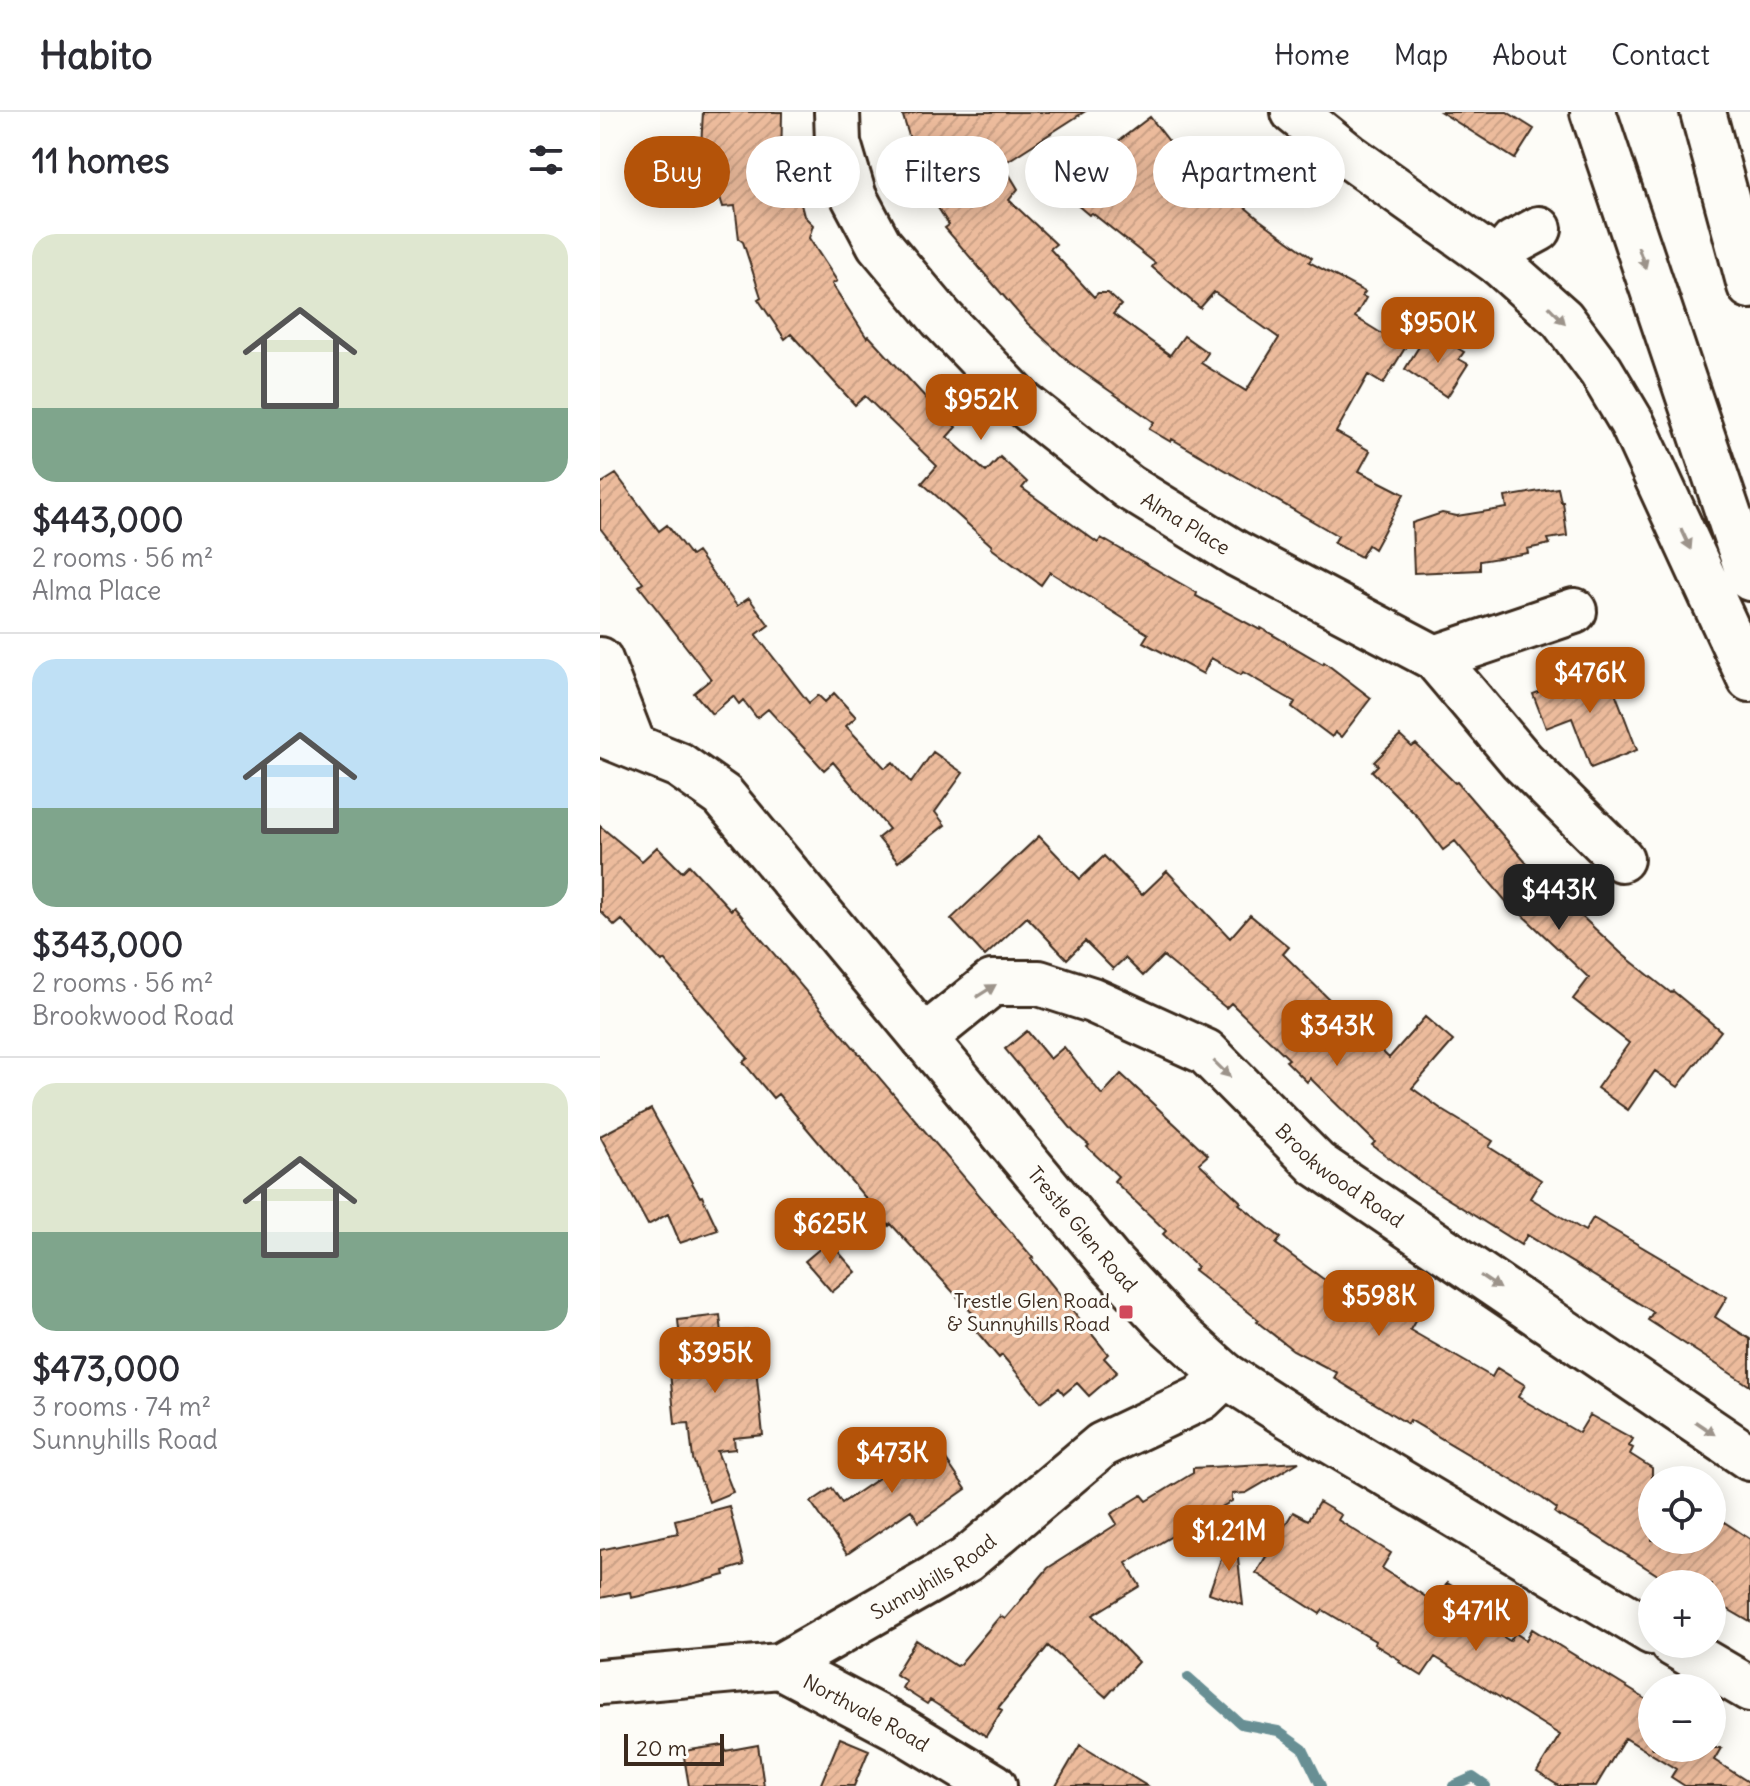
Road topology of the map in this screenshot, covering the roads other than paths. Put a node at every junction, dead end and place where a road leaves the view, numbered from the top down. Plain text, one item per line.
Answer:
1 (837, 112) edge
2 (1294, 112) edge
3 (1593, 112) edge
4 (1703, 112) edge
5 (1539, 229) dead end
6 (1499, 263) junction
7 (1750, 286) edge
8 (1750, 578) edge
9 (1574, 611) dead end
10 (1435, 658) junction
11 (600, 660) edge
12 (1750, 679) edge
13 (617, 739) edge
14 (1621, 859) dead end
15 (924, 1038) junction
16 (1225, 1375) junction
17 (1750, 1458) edge
18 (1638, 1624) edge
19 (1697, 1658) edge
20 (780, 1666) junction
21 (600, 1682) edge
22 (1750, 1689) edge
23 (994, 1786) edge

1 - 10 main road, Alma Place
2 - 6 main road
3 -> 8 main road
4 - 7 main road
5 - 6 main road
6 -> 12 main road
9 - 10 main road
10 - 14 main road, Alma Place
11 - 13 main road
13 - 15 main road, Trestle Glen Road
15 - 16 main road, Trestle Glen Road
15 -> 17 main road, Brookwood Road
16 - 18 main road, Trestle Glen Road
16 - 20 main road, Sunnyhills Road
19 - 22 main road
20 - 21 main road, Sunnyhills Road
20 - 23 main road, Northvale Road

